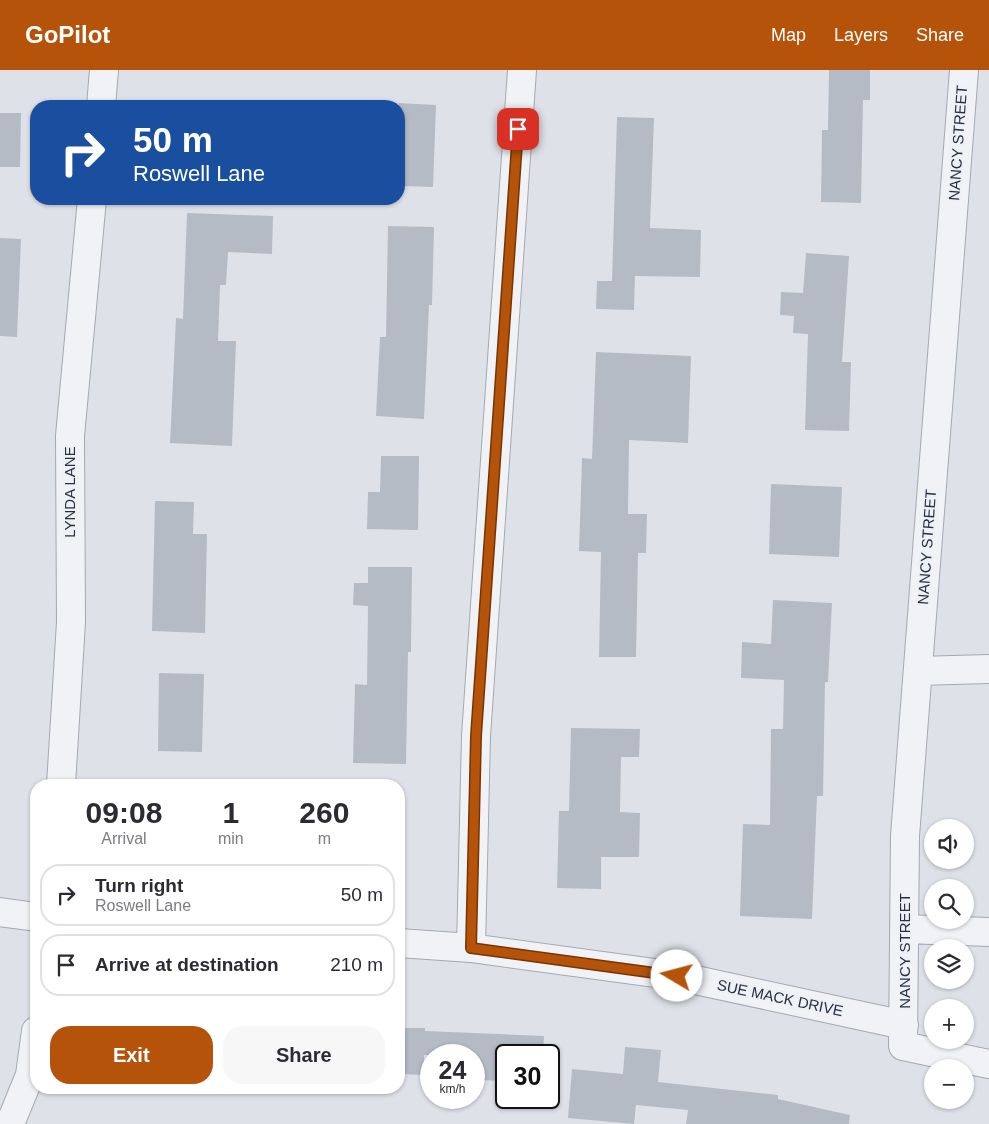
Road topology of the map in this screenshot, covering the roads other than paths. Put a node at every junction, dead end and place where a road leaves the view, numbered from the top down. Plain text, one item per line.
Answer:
1 (104, 70) edge
2 (522, 70) edge
3 (964, 70) edge
4 (101, 100) edge
5 (91, 205) edge
6 (989, 669) edge
7 (918, 671) junction
8 (61, 779) edge
9 (0, 912) edge
10 (30, 916) edge
11 (905, 929) junction
12 (989, 932) edge
13 (405, 943) edge
14 (471, 948) junction
15 (904, 1024) junction
16 (989, 1064) edge
17 (30, 1075) edge
18 (10, 1124) edge

1 - 4 street
2 - 14 street
3 - 7 street, NANCY STREET
5 - 8 street, LYNDA LANE
6 - 7 street
7 - 11 street, NANCY STREET
9 - 10 street
11 - 12 street
11 - 15 street, NANCY STREET
13 - 14 street, SUE MACK DRIVE
14 - 15 street, SUE MACK DRIVE
15 - 16 street
17 - 18 street

